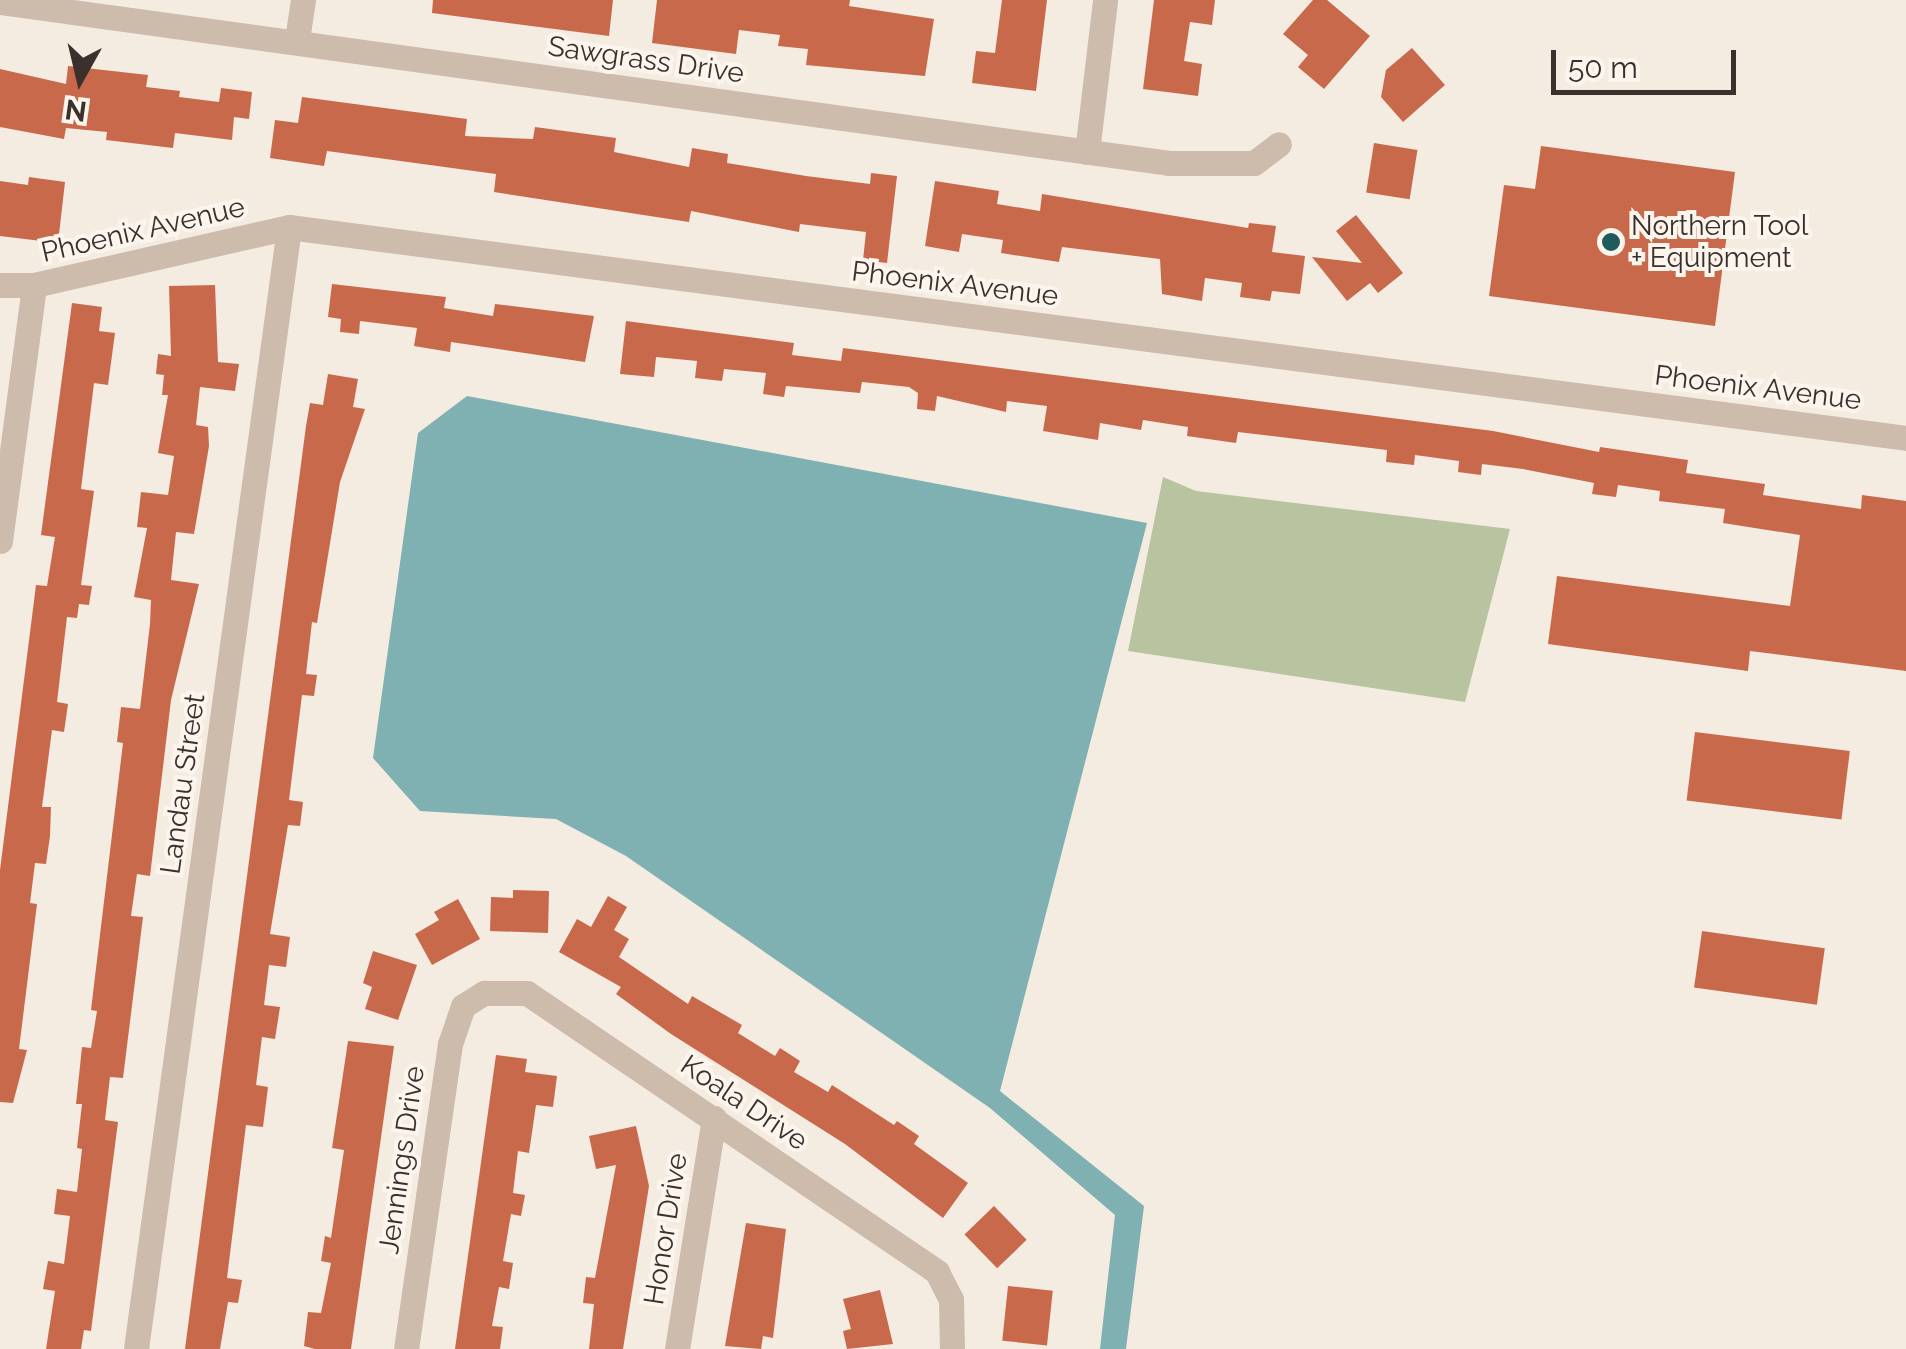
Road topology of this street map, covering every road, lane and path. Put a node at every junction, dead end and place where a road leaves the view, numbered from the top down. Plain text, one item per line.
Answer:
1 (303, 0) edge
2 (1105, 0) edge
3 (0, 2) edge
4 (298, 40) junction
5 (1279, 144) dead end
6 (1086, 152) junction
7 (290, 227) junction
8 (0, 285) edge
9 (34, 285) junction
10 (1906, 438) edge
11 (0, 541) edge
12 (484, 993) joint
13 (714, 1118) junction
14 (136, 1349) edge
15 (406, 1349) edge
16 (677, 1349) edge
17 (952, 1349) edge

1 - 4 street
2 - 6 street
3 - 4 street, Sawgrass Drive
4 - 6 street, Sawgrass Drive
5 - 6 street, Sawgrass Drive
7 - 9 street, Phoenix Avenue
7 - 10 street, Phoenix Avenue
7 - 14 street, Landau Street
8 - 9 street, Phoenix Avenue
9 - 11 street
12 - 13 street, Koala Drive
12 - 15 street, Jennings Drive
13 - 16 street, Honor Drive
13 - 17 street, Koala Drive

